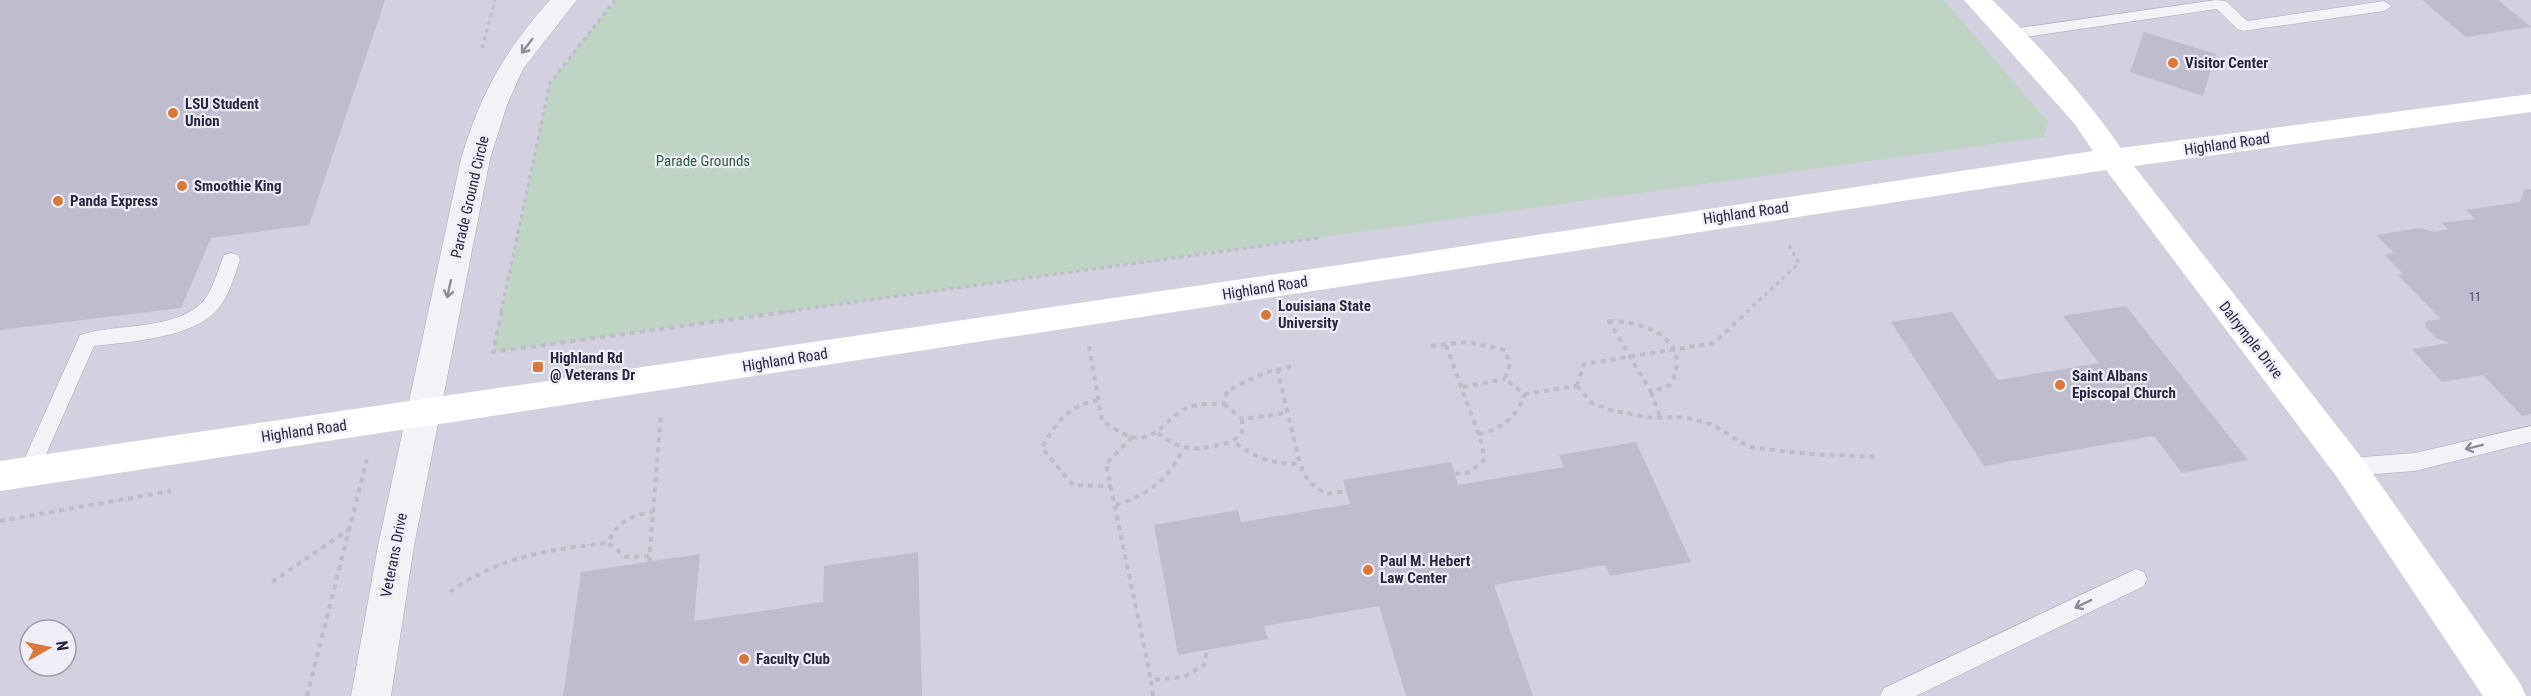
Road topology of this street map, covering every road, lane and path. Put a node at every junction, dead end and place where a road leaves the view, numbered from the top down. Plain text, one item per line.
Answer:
1 (564, 0) edge
2 (615, 0) edge
3 (1977, 0) edge
4 (2123, 0) edge
5 (2317, 0) edge
6 (2219, 2) edge
7 (2384, 6) dead end
8 (2331, 13) junction
9 (2137, 15) junction
10 (2012, 34) junction
11 (2531, 103) edge
12 (2114, 159) junction
13 (1782, 233) dead end
14 (1319, 238) dead end
15 (231, 260) dead end
16 (1088, 337) dead end
17 (1446, 345) junction
18 (1431, 346) dead end
19 (1675, 351) junction
20 (1631, 357) junction
21 (1293, 366) dead end
22 (1277, 369) junction
23 (1505, 380) junction
24 (1463, 387) junction
25 (1577, 387) junction
26 (1651, 392) junction
27 (1525, 394) junction
28 (1098, 400) junction
29 (1224, 404) junction
30 (661, 412) dead end
31 (1286, 413) junction
32 (422, 415) junction
33 (1660, 417) junction
34 (1242, 419) junction
35 (1158, 433) junction
36 (1479, 434) junction
37 (2531, 434) edge
38 (1132, 437) junction
39 (1233, 441) junction
40 (1182, 451) junction
41 (368, 457) dead end
42 (1878, 457) dead end
43 (1300, 464) junction
44 (2349, 467) junction
45 (15, 474) edge
46 (1455, 474) dead end
47 (1112, 486) junction
48 (1346, 491) dead end
49 (1116, 505) junction
50 (653, 512) junction
51 (349, 529) junction
52 (608, 543) junction
53 (2136, 579) dead end
54 (272, 582) dead end
55 (450, 592) dead end
56 (1207, 650) dead end
57 (1151, 680) junction
58 (308, 696) edge
59 (371, 696) edge
60 (1154, 696) edge
61 (1892, 696) edge
62 (2506, 696) edge

1 -> 32 street, Parade Ground Circle
2 - 14 path
3 - 10 street, Dalrymple Drive
4 - 9 lane
5 - 8 lane
6 - 8 lane
6 - 9 lane
7 - 8 lane
9 - 10 lane
10 - 12 street, Dalrymple Drive
11 - 12 street, Highland Road
12 - 32 street, Highland Road
12 - 44 street, Dalrymple Drive
13 - 19 path
15 - 45 lane
16 - 28 path
17 - 18 path
17 - 23 path
17 - 24 path
19 - 20 path
19 - 20 path
19 - 26 path
20 - 25 path
20 - 26 path
21 - 22 path
22 - 29 path
22 - 31 path
23 - 24 path
23 - 27 path
24 - 36 path
25 - 27 path
25 - 33 path
26 - 33 path
27 - 36 path
28 - 38 path
28 - 47 path
29 - 34 path
29 - 35 path
30 - 50 path
31 - 34 path
31 - 43 path
32 - 45 street, Highland Road
32 - 59 street, Veterans Drive
33 - 42 path
34 - 39 path
35 - 38 path
35 - 40 path
36 - 46 path
37 -> 44 lane
38 - 47 path
39 - 40 path
39 - 43 path
40 - 49 path
41 - 51 path
43 - 48 path
44 - 62 street, Dalrymple Drive
47 - 49 path
49 - 57 path
50 - 52 path
50 - 52 path
51 - 54 path
51 - 58 path
52 - 55 path
53 -> 61 lane
56 - 57 path
57 - 60 path

